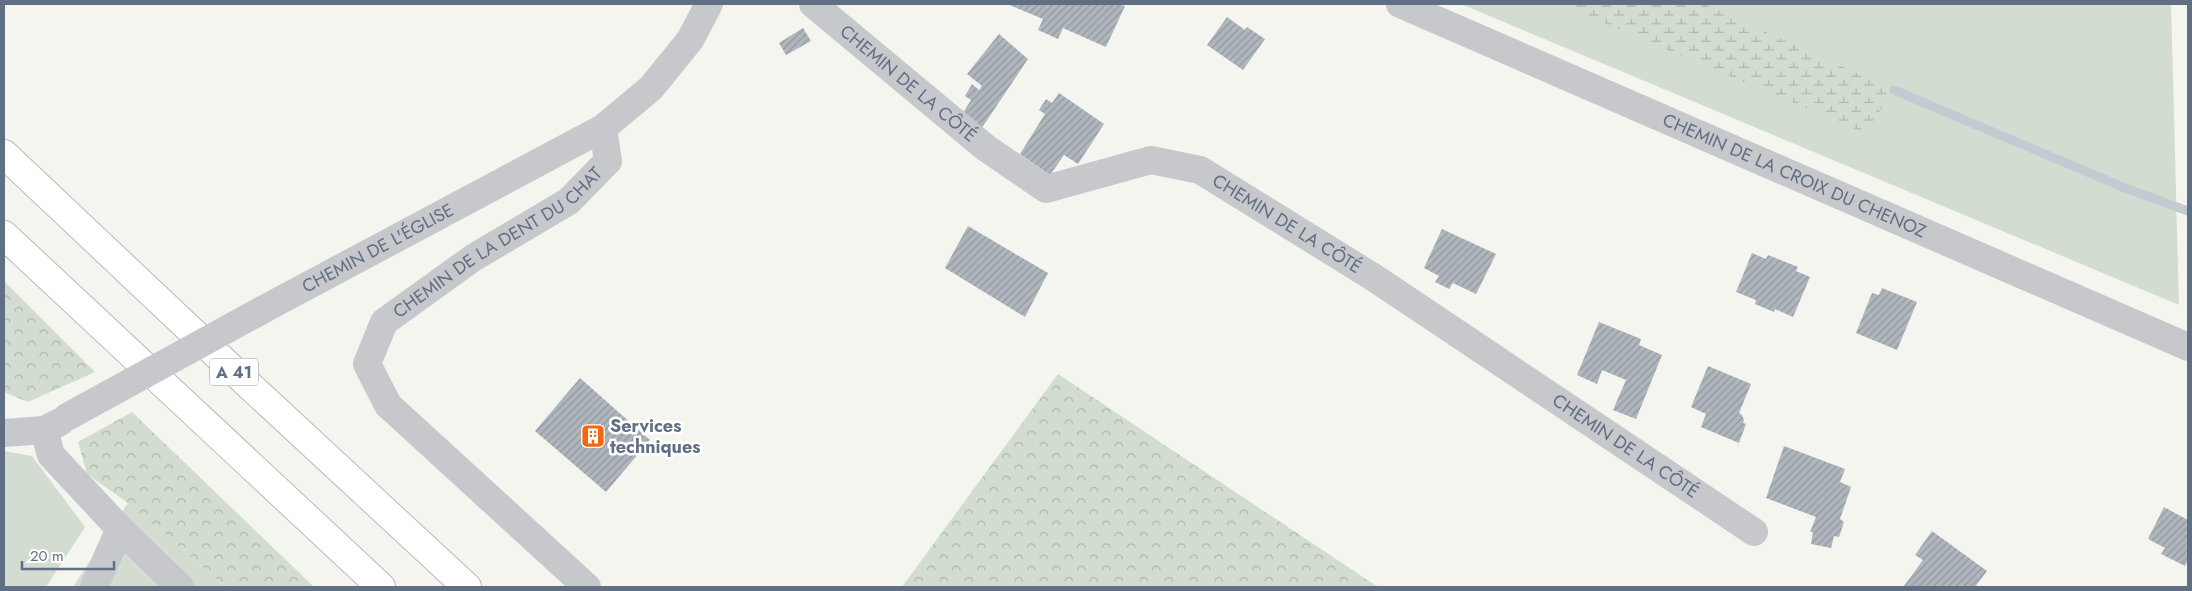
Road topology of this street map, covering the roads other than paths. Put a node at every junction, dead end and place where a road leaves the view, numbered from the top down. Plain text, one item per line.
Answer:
1 (709, 4) edge
2 (813, 4) edge
3 (1400, 4) edge
4 (603, 128) junction
5 (4, 154) edge
6 (4, 235) edge
7 (2188, 347) edge
8 (44, 430) junction
9 (4, 433) edge
10 (120, 529) junction
11 (1754, 532) dead end
12 (94, 587) edge
13 (180, 587) edge
14 (381, 587) edge
15 (467, 587) edge
16 (587, 587) edge

1 - 4 street, CHEMIN DE L'ÉGLISE
2 - 11 street, CHEMIN DE LA CÔTÉ
3 - 7 street, CHEMIN DE LA CROIX DU CHENOZ
4 - 8 street, CHEMIN DE L'ÉGLISE, bridge
4 - 16 street, CHEMIN DE LA DENT DU CHAT
5 - 15 highway, A 41
6 - 14 highway
8 - 9 street, CHEMIN DE L'ÉGLISE
8 - 10 street
10 - 12 street
10 - 13 street

